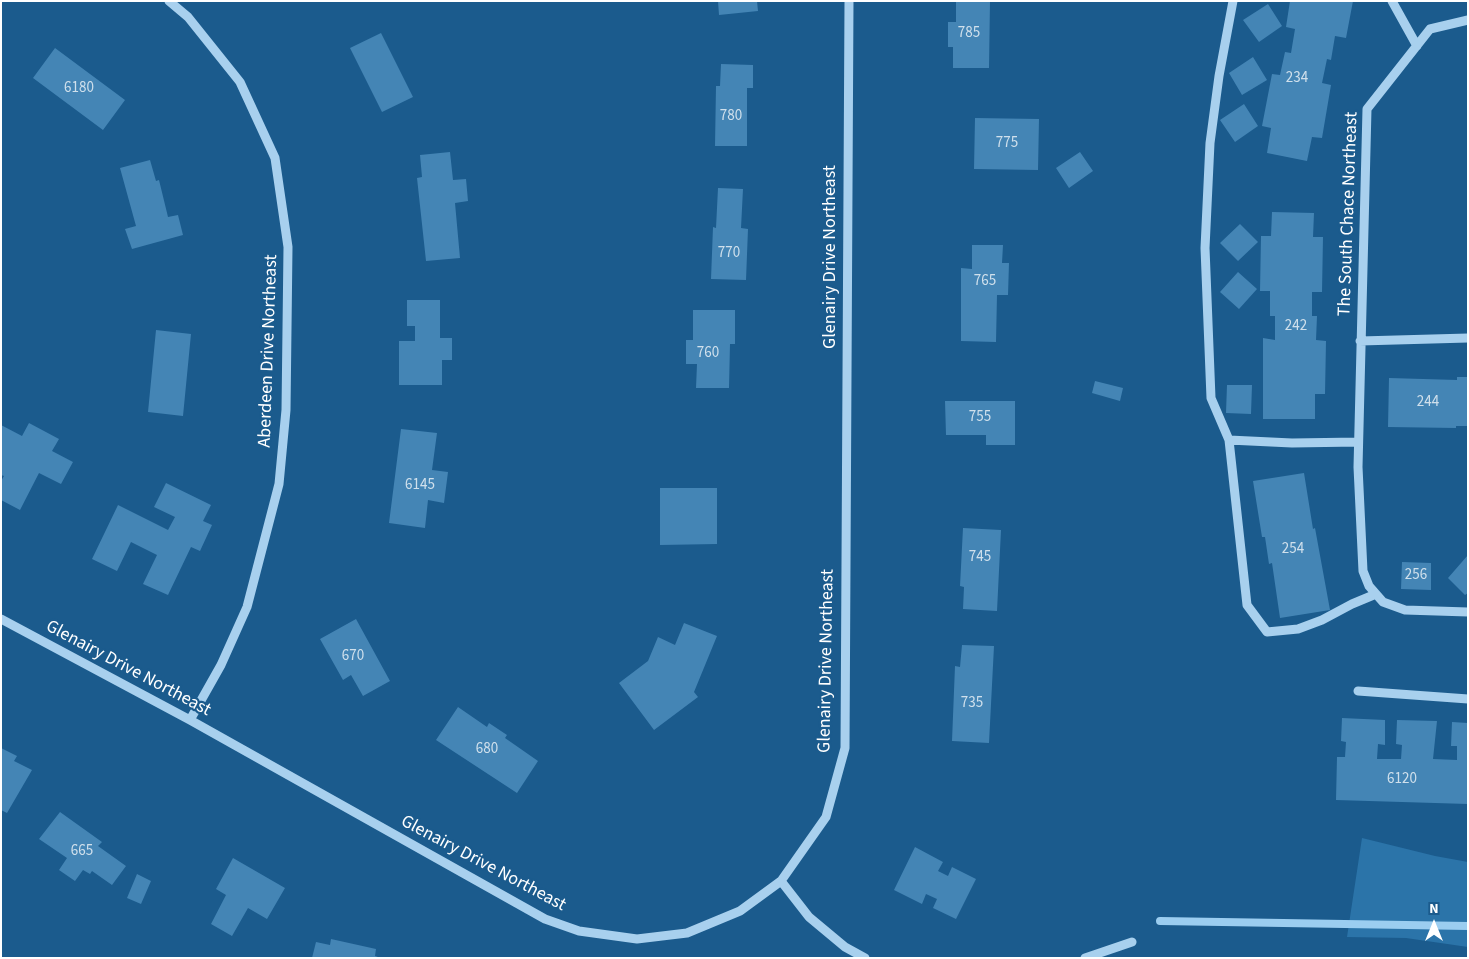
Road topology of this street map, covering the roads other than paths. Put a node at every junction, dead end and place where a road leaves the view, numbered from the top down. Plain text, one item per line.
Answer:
1 (168, 1) edge
2 (849, 1) edge
3 (1233, 1) edge
4 (1392, 1) edge
5 (1468, 20) edge
6 (1417, 46) junction
7 (1468, 338) edge
8 (1360, 341) junction
9 (1229, 440) junction
10 (1358, 442) junction
11 (1376, 594) junction
12 (1468, 612) edge
13 (1, 618) edge
14 (1358, 691) dead end
15 (1468, 699) edge
16 (190, 720) junction
17 (781, 881) junction
18 (1132, 942) dead end
19 (864, 958) edge
20 (1085, 958) edge

1 - 16 street, Aberdeen Drive Northeast
2 - 17 street, Glenairy Drive Northeast
3 - 9 street
4 - 6 street
5 - 6 street, The South Chace Northeast
6 - 8 street, The South Chace Northeast
7 - 8 street, The South Chace Northeast
8 - 10 street, The South Chace Northeast
9 - 10 street
9 - 11 street
10 - 11 street, The South Chace Northeast
11 - 12 street
13 - 16 street, Glenairy Drive Northeast
14 - 15 street
16 - 17 street, Glenairy Drive Northeast
17 - 19 street
18 - 20 street

